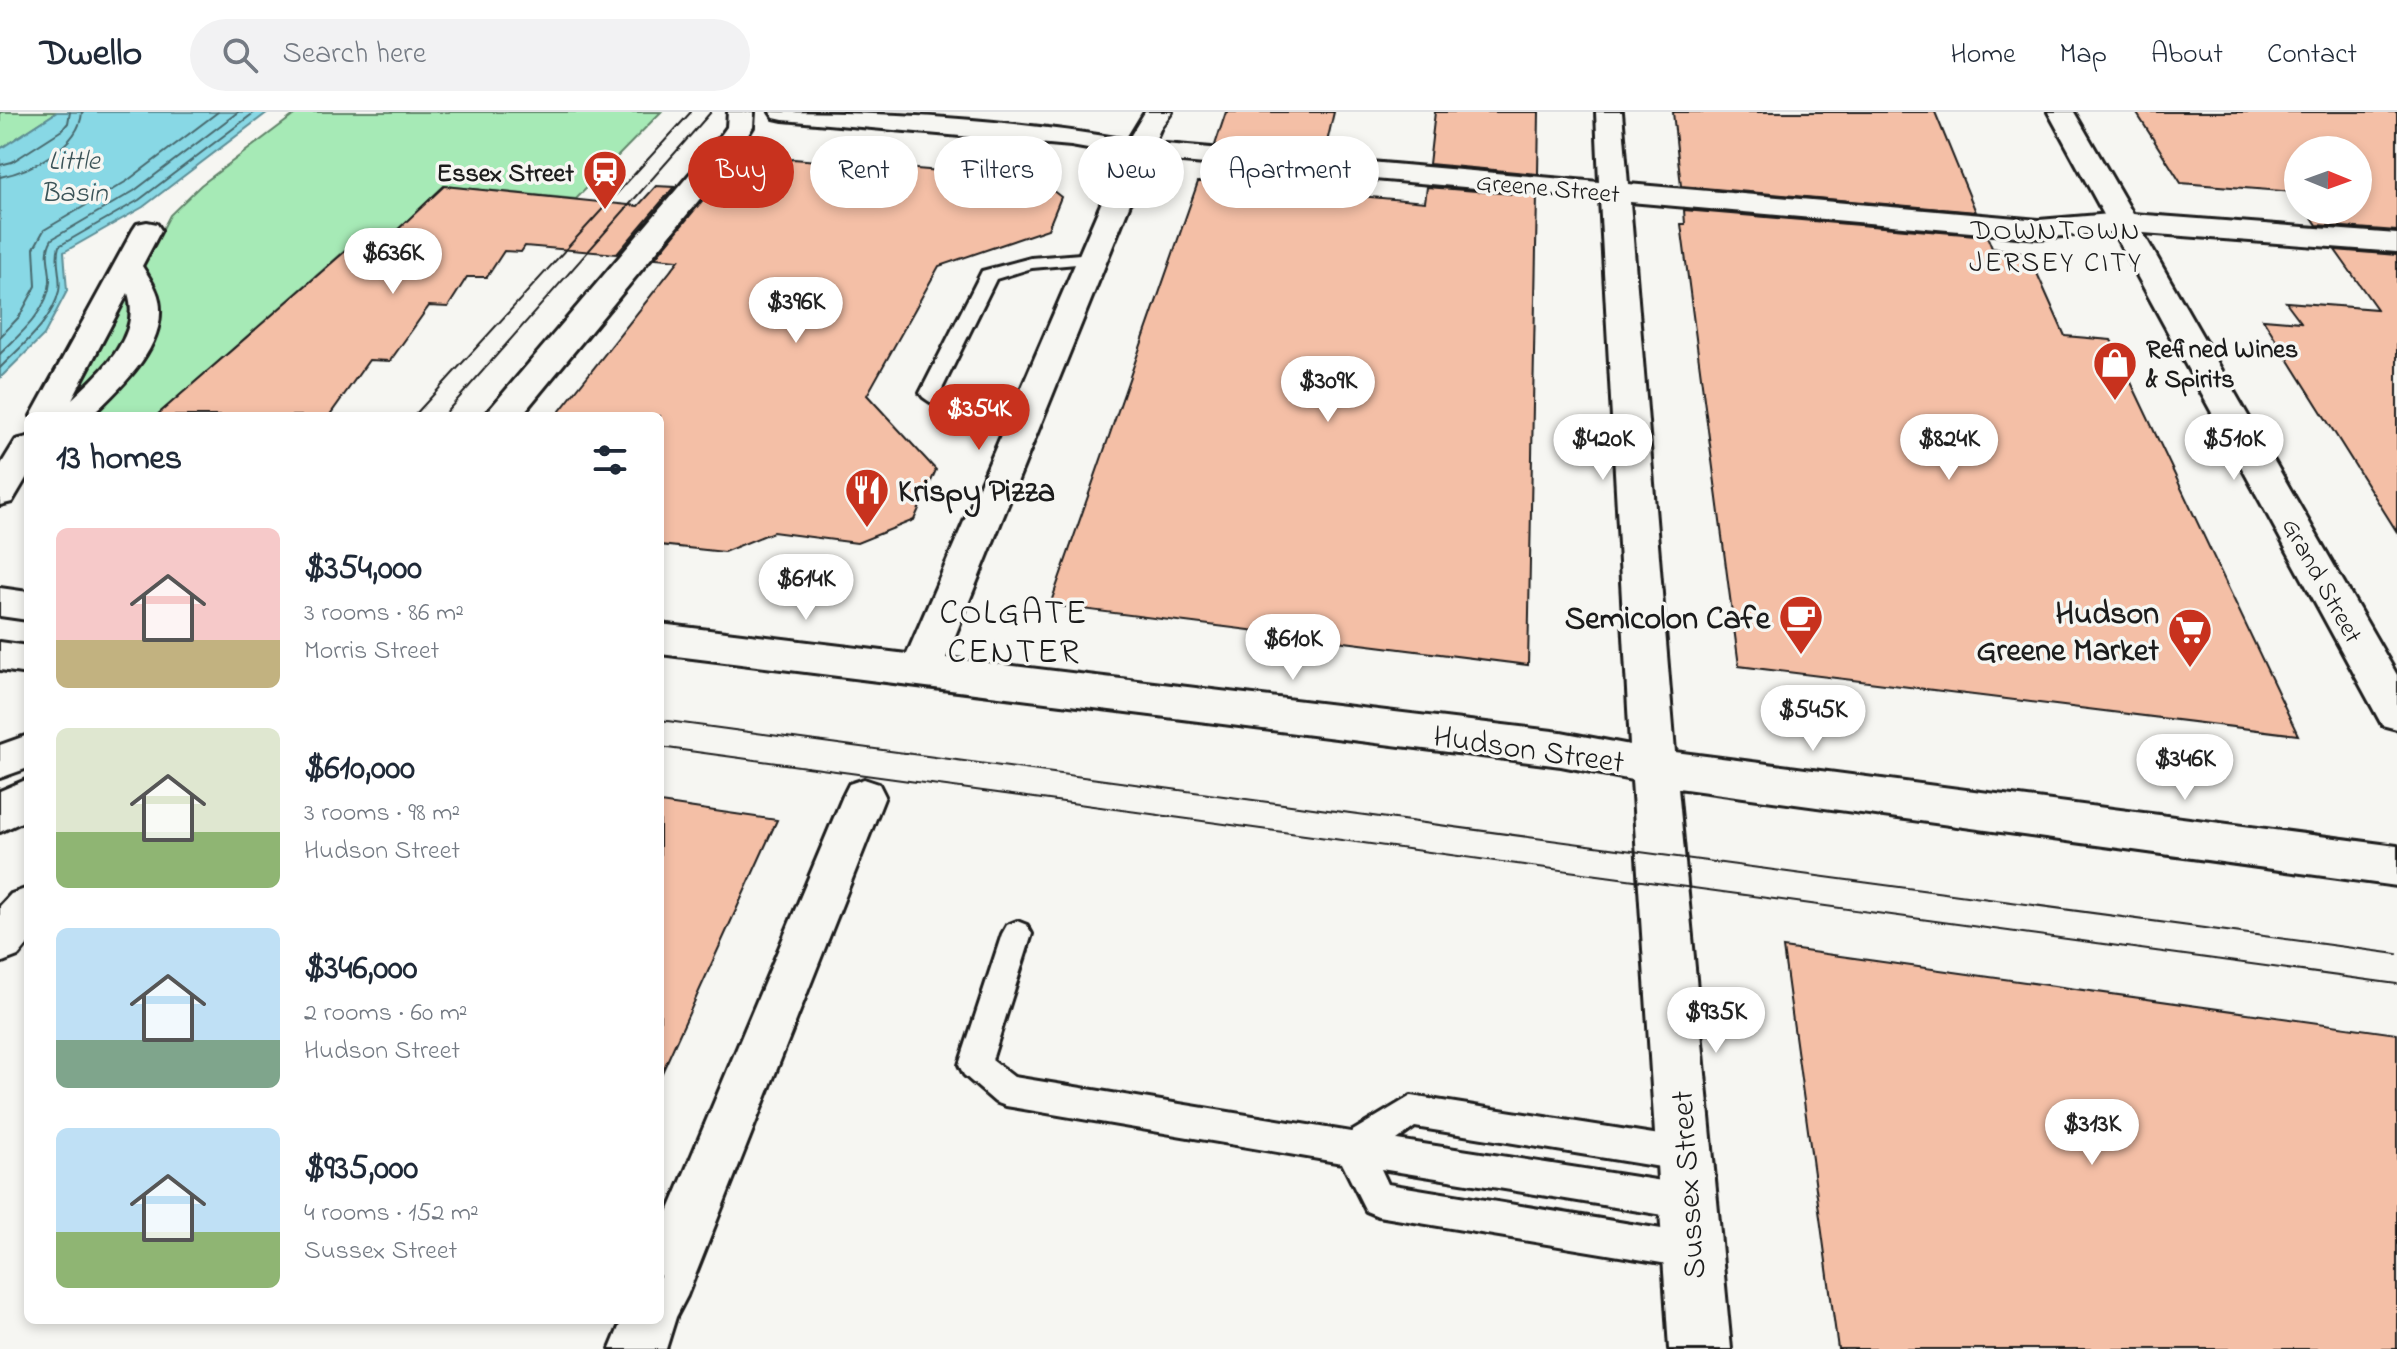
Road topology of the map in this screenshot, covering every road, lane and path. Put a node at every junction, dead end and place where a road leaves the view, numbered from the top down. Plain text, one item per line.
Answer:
1 (741, 112) edge
2 (783, 112) edge
3 (988, 112) edge
4 (1609, 112) edge
5 (2061, 112) edge
6 (1149, 129) edge
7 (1614, 180) junction
8 (1808, 181) dead end
9 (2045, 202) dead end
10 (2122, 222) junction
11 (147, 230) dead end
12 (2397, 243) edge
13 (1093, 258) junction
14 (129, 268) junction
15 (60, 408) edge
16 (505, 412) edge
17 (1023, 425) junction
18 (19, 450) edge
19 (0, 494) edge
20 (0, 602) edge
21 (24, 605) edge
22 (664, 639) edge
23 (0, 656) edge
24 (24, 659) edge
25 (921, 669) junction
26 (2397, 713) edge
27 (24, 753) edge
28 (0, 762) edge
29 (1654, 767) junction
30 (864, 796) dead end
31 (24, 799) edge
32 (0, 813) edge
33 (2397, 866) edge
34 (24, 914) edge
35 (1017, 934) dead end
36 (0, 941) edge
37 (1353, 1150) junction
38 (1688, 1203) junction
39 (664, 1286) edge
40 (648, 1324) edge
41 (638, 1349) edge
42 (1700, 1349) edge

1 - 16 street
2 - 6 street, Greene Street
3 - 6 street, Greene Street
4 - 7 street, Sussex Street
5 - 10 street, Grand Street
6 - 7 street, Greene Street
6 - 13 street
7 - 8 street, Greene Street
7 - 10 street, Greene Street
7 - 29 street, Sussex Street
9 - 10 street, Greene Street
10 - 12 street, Greene Street
10 - 26 street, Grand Street
11 - 14 street
13 - 17 street
13 - 17 lane
14 - 15 street
14 - 15 street
17 - 25 street
18 - 19 street
20 - 21 street
22 - 25 street, Hudson Street
23 - 24 street
25 - 29 street, Hudson Street
27 - 28 street
29 - 33 street, Hudson Street
29 - 38 street, Sussex Street
30 - 39 street
31 - 32 street
34 - 36 street
35 - 37 lane
37 - 38 lane
37 - 38 lane
37 - 38 lane
38 - 42 street, Sussex Street
40 - 41 street

